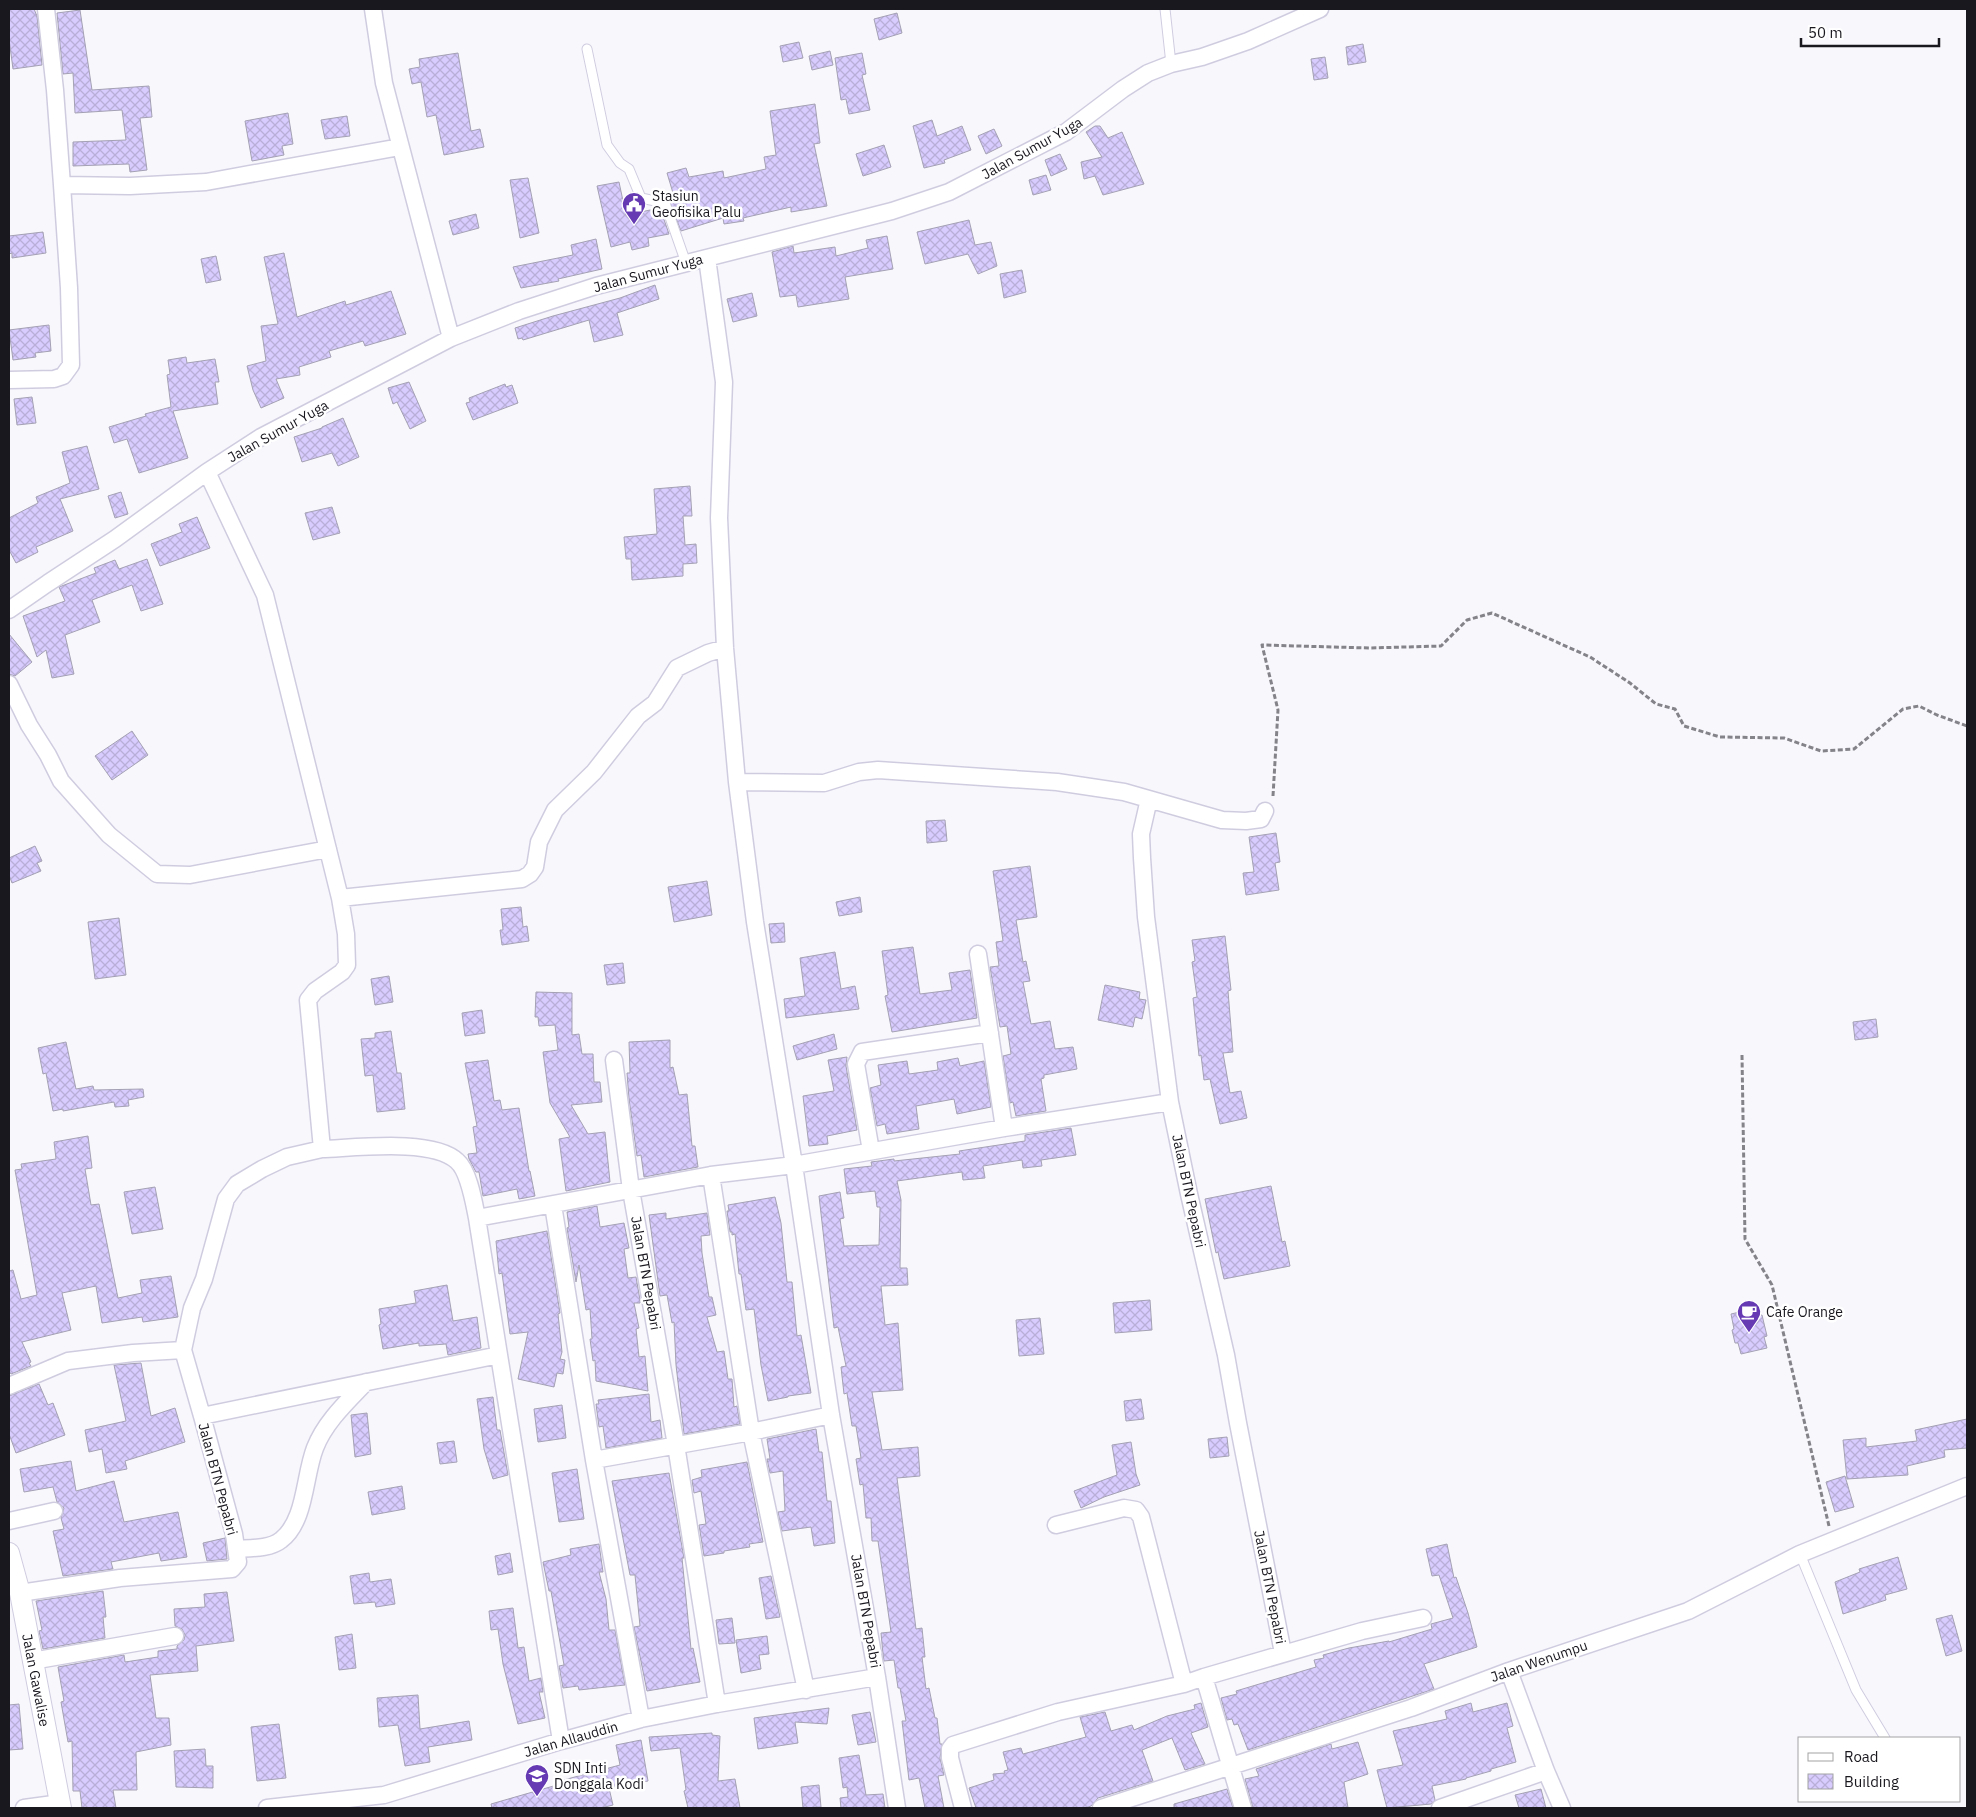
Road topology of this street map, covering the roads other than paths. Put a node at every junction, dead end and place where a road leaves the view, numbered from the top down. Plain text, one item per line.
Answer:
1 (46, 9) edge
2 (373, 9) edge
3 (1165, 9) edge
4 (1320, 9) edge
5 (587, 49) dead end
6 (1171, 64) junction
7 (400, 148) junction
8 (62, 185) junction
9 (707, 258) junction
10 (686, 263) junction
11 (451, 338) junction
12 (9, 380) edge
13 (207, 472) junction
14 (9, 610) edge
15 (725, 648) junction
16 (9, 684) edge
17 (737, 782) junction
18 (1149, 799) junction
19 (1265, 811) road end
20 (328, 849) junction
21 (340, 898) junction
22 (978, 954) dead end
23 (990, 1033) junction
24 (614, 1060) dead end
25 (1170, 1102) junction
26 (1004, 1128) junction
27 (322, 1150) junction
28 (871, 1151) junction
29 (794, 1165) junction
30 (711, 1175) junction
31 (631, 1190) junction
32 (553, 1205) junction
33 (477, 1218) junction
34 (183, 1350) junction
35 (499, 1354) junction
36 (366, 1382) junction
37 (9, 1386) edge
38 (831, 1415) junction
39 (202, 1416) junction
40 (751, 1432) junction
41 (676, 1445) junction
42 (594, 1460) junction
43 (1967, 1486) edge
44 (54, 1511) dead end
45 (9, 1521) edge
46 (1056, 1525) dead end
47 (236, 1549) junction
48 (9, 1553) edge
49 (1800, 1554) junction
50 (20, 1593) junction
51 (1423, 1618) dead end
52 (175, 1636) dead end
53 (1283, 1653) junction
54 (32, 1661) junction
55 (1509, 1671) junction
56 (877, 1677) junction
57 (1204, 1677) junction
58 (1184, 1684) junction
59 (806, 1690) junction
60 (717, 1704) junction
61 (641, 1719) junction
62 (1884, 1737) edge
63 (561, 1741) junction
64 (1230, 1766) junction
65 (1546, 1771) junction
66 (385, 1802) edge
67 (61, 1806) edge
68 (24, 1808) edge
69 (267, 1808) edge
70 (897, 1808) edge
71 (963, 1808) edge
72 (1101, 1808) edge
73 (1243, 1808) edge
74 (1440, 1808) edge
75 (1562, 1808) edge

1 - 8 street
2 - 7 street
3 - 6 lane
4 - 6 street, Jalan Sumur Yuga
5 - 10 lane
6 - 9 street, Jalan Sumur Yuga
7 - 8 street
7 - 11 street
8 - 12 street
9 - 10 street, Jalan Sumur Yuga
9 - 15 street, Jalan BTN Pepabri
10 - 11 street, Jalan Sumur Yuga
11 - 13 street, Jalan Sumur Yuga
13 - 14 street, Jalan Sumur Yuga
13 - 20 street
15 - 17 street, Jalan BTN Pepabri
15 - 21 street
16 - 20 street
17 - 18 street
17 - 29 street, Jalan BTN Pepabri
18 - 19 street
18 - 25 street, Jalan BTN Pepabri
20 - 21 street
21 - 27 street
22 - 23 street
23 - 26 street
23 - 28 street
24 - 31 street, Jalan BTN Pepabri
25 - 26 street
25 - 53 street, Jalan BTN Pepabri
26 - 28 street
27 - 33 street
27 - 34 street
28 - 29 street
29 - 30 street
29 - 38 street, Jalan BTN Pepabri
30 - 31 street
30 - 40 street
31 - 32 street
31 - 41 street, Jalan BTN Pepabri
32 - 33 street
32 - 42 street
33 - 35 street
34 - 37 street
34 - 39 street
35 - 36 street, Jalan BTN Pepabri
35 - 63 street
36 - 39 street, Jalan BTN Pepabri
36 - 47 street
38 - 40 street
38 - 56 street, Jalan BTN Pepabri
39 - 47 street, Jalan BTN Pepabri
40 - 41 street
40 - 59 street
41 - 42 street
41 - 60 street, Jalan BTN Pepabri
42 - 61 street
43 - 49 street, Jalan Wenumpu
44 - 45 street
46 - 58 street
47 - 50 street, Jalan BTN Pepabri
48 - 50 street, Jalan Gawalise
49 - 55 street, Jalan Wenumpu
49 - 62 lane
50 - 54 street, Jalan Gawalise
51 - 53 street
52 - 54 street
53 - 57 street
54 - 67 street, Jalan Gawalise
55 - 64 street, Jalan Wenumpu
55 - 65 street
56 - 59 street, Jalan Allauddin
56 - 70 street, Jalan BTN Pepabri
57 - 58 street
57 - 64 street
58 - 71 street
59 - 60 street, Jalan Allauddin
60 - 61 street, Jalan Allauddin
61 - 63 street, Jalan Allauddin
63 - 66 street, Jalan Allauddin
64 - 72 street, Jalan Wenumpu
64 - 73 street
65 - 74 street
65 - 75 street
66 - 69 street, Jalan Allauddin
67 - 68 street

